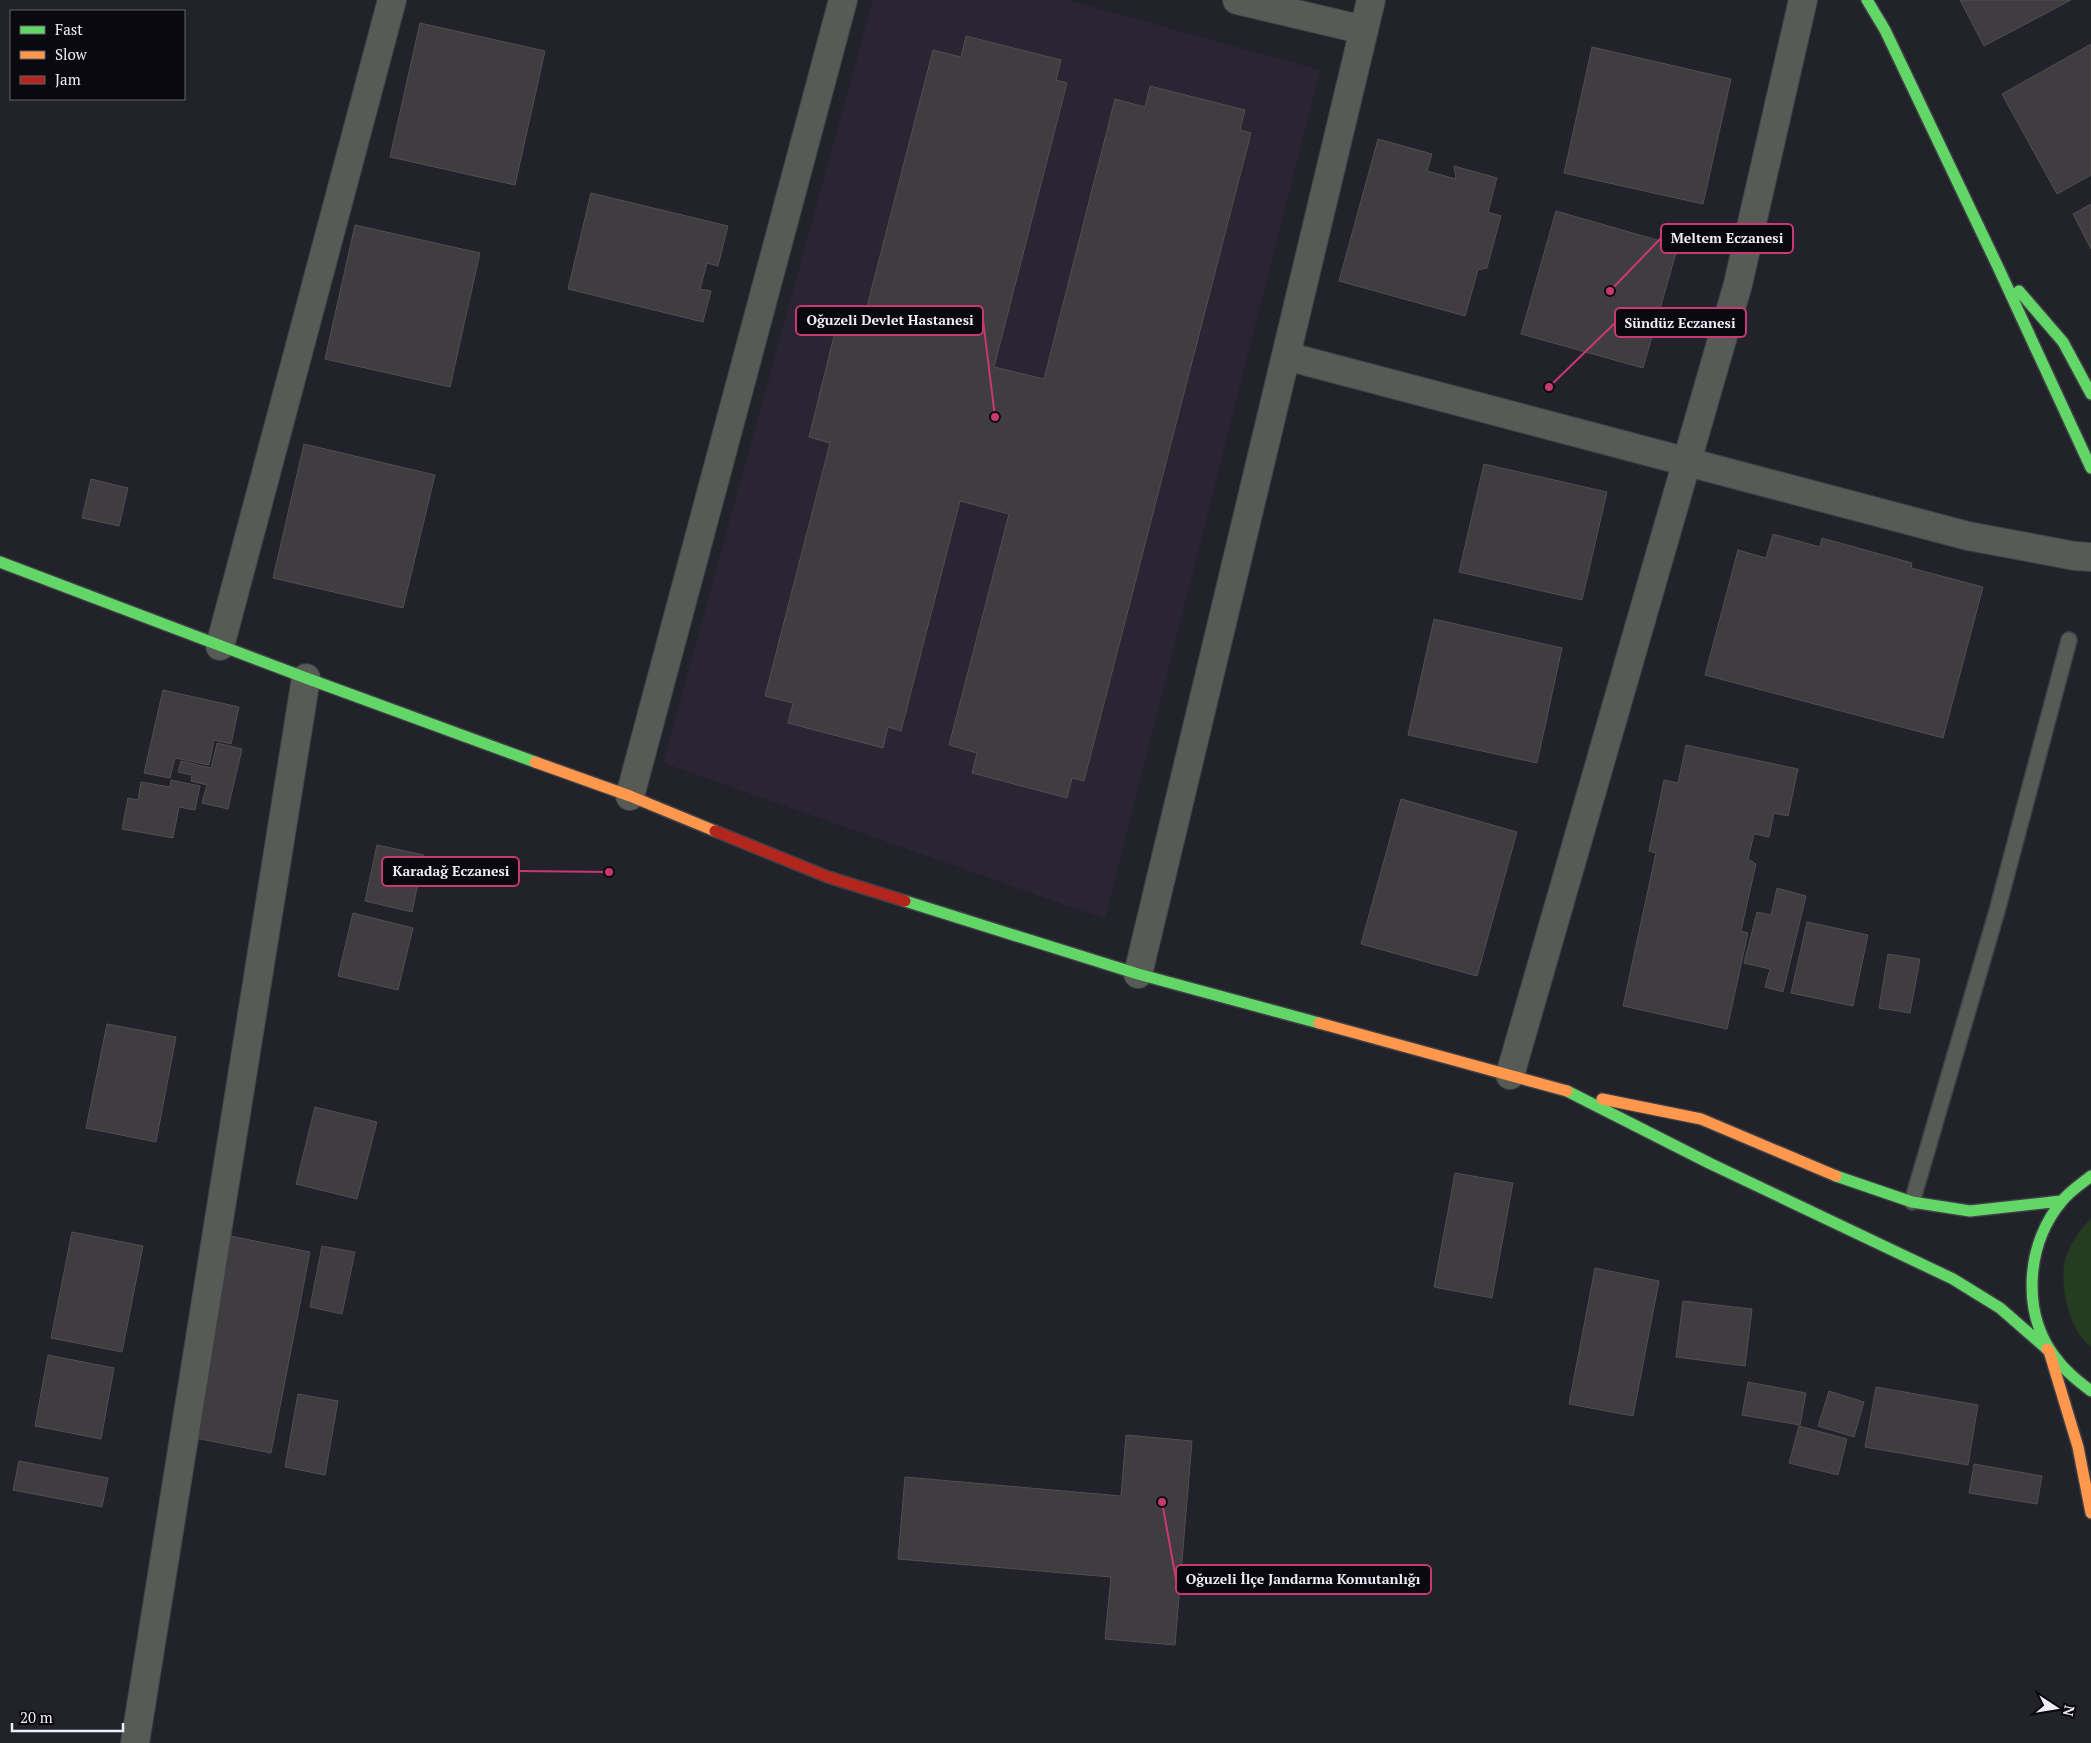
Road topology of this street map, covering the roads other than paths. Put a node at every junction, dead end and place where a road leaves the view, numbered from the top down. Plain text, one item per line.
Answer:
1 (392, 0) edge
2 (843, 0) edge
3 (1238, 0) edge
4 (1371, 0) edge
5 (1802, 0) edge
6 (1867, 0) edge
7 (1364, 30) junction
8 (1998, 267) junction
9 (1286, 356) junction
10 (2091, 394) edge
11 (1686, 462) junction
12 (2091, 468) edge
13 (2091, 557) edge
14 (0, 562) edge
15 (2068, 640) dead end
16 (220, 646) junction
17 (306, 678) junction
18 (630, 796) junction
19 (1138, 974) junction
20 (1510, 1075) junction
21 (1567, 1091) junction
22 (2091, 1176) edge
23 (2061, 1201) junction
24 (1912, 1202) junction
25 (2049, 1351) junction
26 (2091, 1391) edge
27 (2091, 1513) edge
28 (135, 1743) edge

1 - 16 street
2 - 18 street
3 - 7 street
4 - 7 street
5 - 11 street
6 - 8 main road
7 - 9 street
8 - 10 main road
8 - 12 main road
9 - 11 street
9 - 19 street
11 - 13 street
11 - 20 street
14 - 16 main road
15 - 24 lane
16 - 17 main road
17 - 18 main road
17 - 28 street
18 - 19 main road
19 - 20 main road
20 - 21 main road
21 - 24 main road
21 - 25 main road
22 - 23 main road
23 - 24 main road
23 - 25 main road
25 - 26 main road
25 - 27 main road

